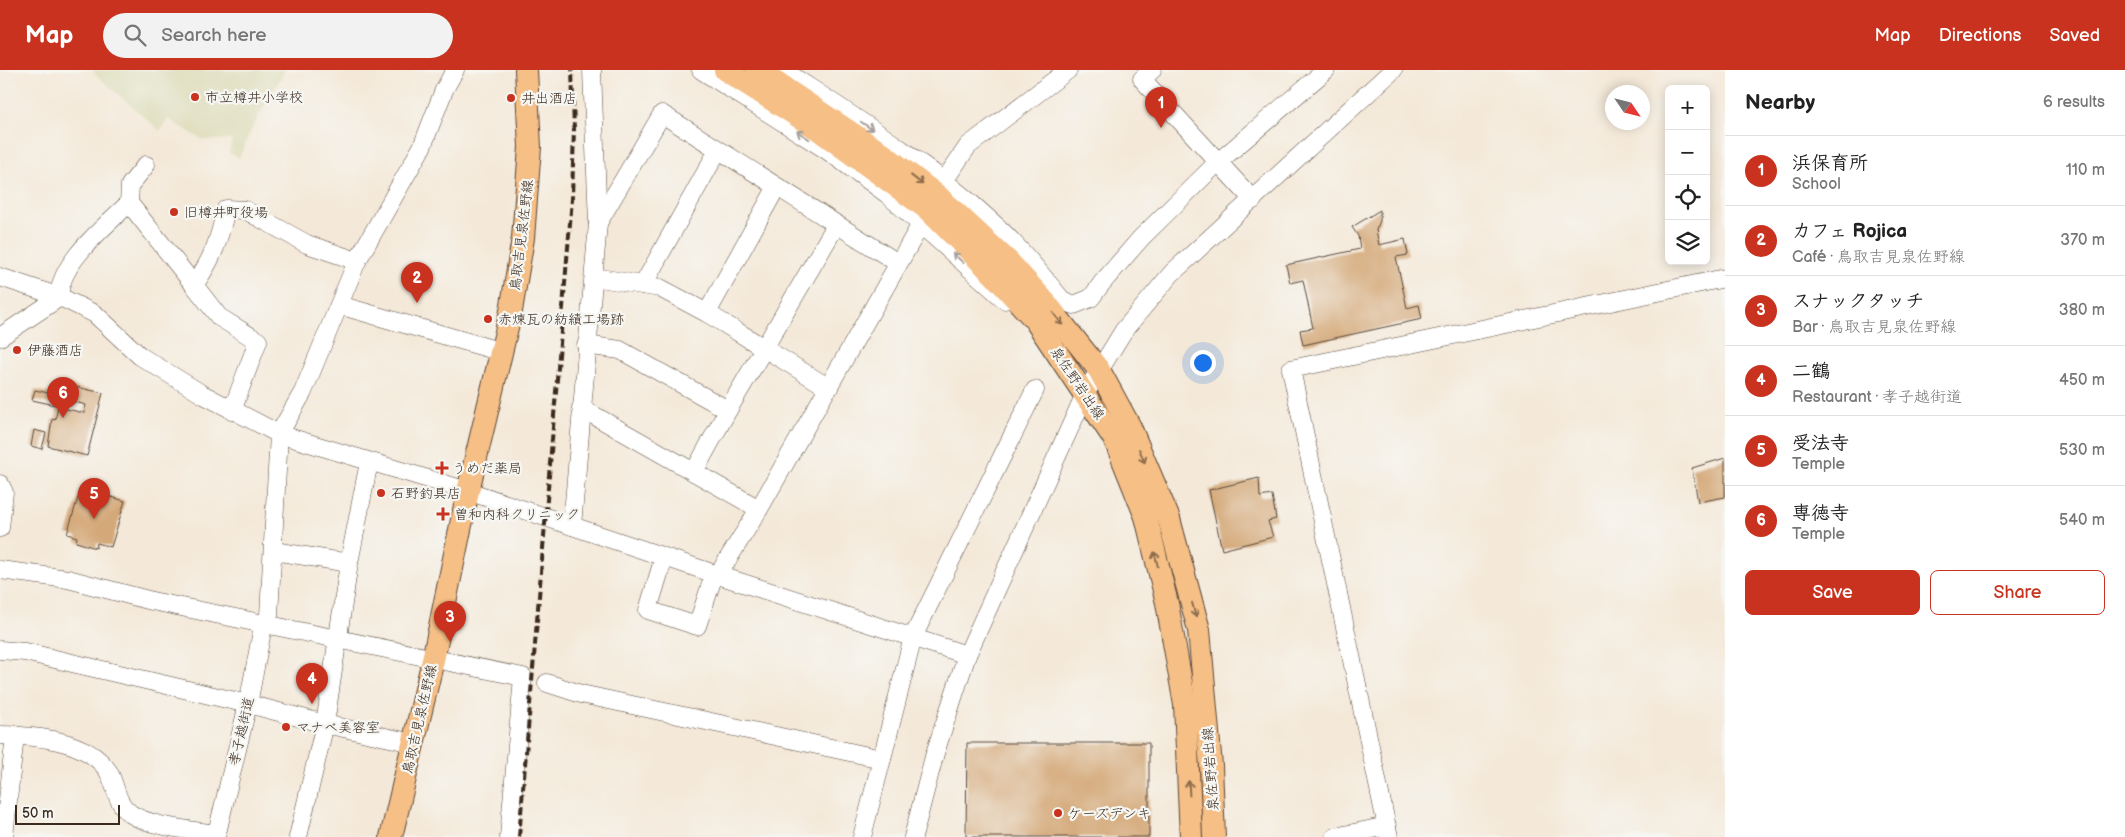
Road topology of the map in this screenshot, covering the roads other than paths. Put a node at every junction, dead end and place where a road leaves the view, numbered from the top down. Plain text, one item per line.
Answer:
1 (455, 70) edge
2 (526, 70) edge
3 (592, 70) edge
4 (701, 70) edge
5 (726, 70) edge
6 (757, 70) edge
7 (1068, 70) edge
8 (1152, 70) edge
9 (1326, 70) edge
10 (1393, 70) edge
11 (776, 83) edge
12 (718, 150) junction
13 (1217, 163) junction
14 (146, 165) dead end
15 (944, 181) junction
16 (776, 188) junction
17 (1253, 200) junction
18 (129, 203) junction
19 (598, 223) junction
20 (921, 224) junction
21 (836, 225) junction
22 (356, 260) junction
23 (898, 263) junction
24 (0, 277) edge
25 (594, 277) junction
26 (1725, 278) edge
27 (194, 285) junction
28 (643, 285) junction
29 (60, 297) junction
30 (339, 304) junction
31 (707, 313) junction
32 (1047, 336) junction
33 (0, 337) edge
34 (586, 345) junction
35 (765, 349) junction
36 (502, 352) junction
37 (1098, 370) junction
38 (829, 388) junction
39 (1035, 390) dead end
40 (1086, 392) junction
41 (581, 408) junction
42 (728, 410) junction
43 (232, 411) junction
44 (279, 434) junction
45 (369, 462) junction
46 (694, 472) junction
47 (2, 488) edge
48 (468, 491) junction
49 (759, 509) junction
50 (572, 526) junction
51 (0, 528) edge
52 (274, 551) junction
53 (664, 557) junction
54 (349, 564) junction
55 (0, 570) edge
56 (718, 575) junction
57 (265, 624) junction
58 (913, 637) junction
59 (337, 639) junction
60 (0, 650) edge
61 (967, 655) junction
62 (433, 660) junction
63 (547, 683) dead end
64 (248, 704) junction
65 (325, 724) junction
66 (8, 735) edge
67 (413, 743) junction
68 (882, 760) junction
69 (1388, 832) edge
70 (216, 836) edge
71 (4, 837) edge
72 (298, 837) edge
73 (391, 837) edge
74 (509, 837) edge
75 (862, 837) edge
76 (913, 837) edge
77 (1191, 837) edge
78 (1214, 837) edge
79 (1335, 837) edge

1 - 22 street
2 - 36 main road, 鳥取吉見泉佐野線
3 - 19 street
20 -> 4 street
5 - 11 main road, 泉佐野岩出線
6 - 11 main road, 泉佐野岩出線
7 - 15 street
8 - 13 street
9 - 13 street
10 - 17 street
11 -> 15 street
11 - 32 main road, 泉佐野岩出線
11 -> 37 main road, 泉佐野岩出線
12 - 16 street
12 - 19 street
12 - 28 street
13 - 15 street
13 - 17 street
14 - 18 street
16 - 21 street
16 - 31 street
17 - 37 street
18 - 27 street
18 - 29 street
19 - 25 street
20 - 23 street
32 -> 20 street
21 - 23 street
21 - 35 street
22 - 27 street
22 - 30 street
23 - 38 street
24 - 29 street
25 - 28 street
25 - 34 street
26 - 69 street
27 - 43 street
28 - 31 street
29 - 33 street
29 - 43 street
30 - 36 street
30 - 44 street
31 - 35 street
32 - 40 main road, 泉佐野岩出線
34 - 41 street
34 - 42 street
35 - 38 street
35 - 42 street
36 - 48 main road, 鳥取吉見泉佐野線
37 - 40 street
37 -> 78 main road, 泉佐野岩出線
38 - 49 street
39 - 58 street
40 - 61 street
77 -> 40 main road, 泉佐野岩出線
41 - 46 street
41 - 50 street
42 - 46 street
43 - 44 street
44 - 45 street
44 - 52 street, 孝子越街道
45 - 48 street
45 - 54 street
46 - 49 street
47 - 51 street
48 - 50 street
48 - 62 main road, 鳥取吉見泉佐野線
49 - 56 street
50 - 53 street
52 - 54 street
52 - 57 street, 孝子越街道
53 - 56 street
53 - 56 street
54 - 59 street
55 - 57 street
56 - 58 street
57 - 59 street
57 - 64 street, 孝子越街道
58 - 61 street
58 - 68 street
59 - 62 street
59 - 65 street
60 - 64 street
61 - 76 street
62 - 67 main road, 鳥取吉見泉佐野線
62 - 74 street
63 - 68 street
64 - 65 street
64 - 70 street, 孝子越街道
65 - 67 street
65 - 72 street
66 - 70 street
66 - 71 street
67 - 73 main road, 鳥取吉見泉佐野線
68 - 75 street
69 - 79 street

